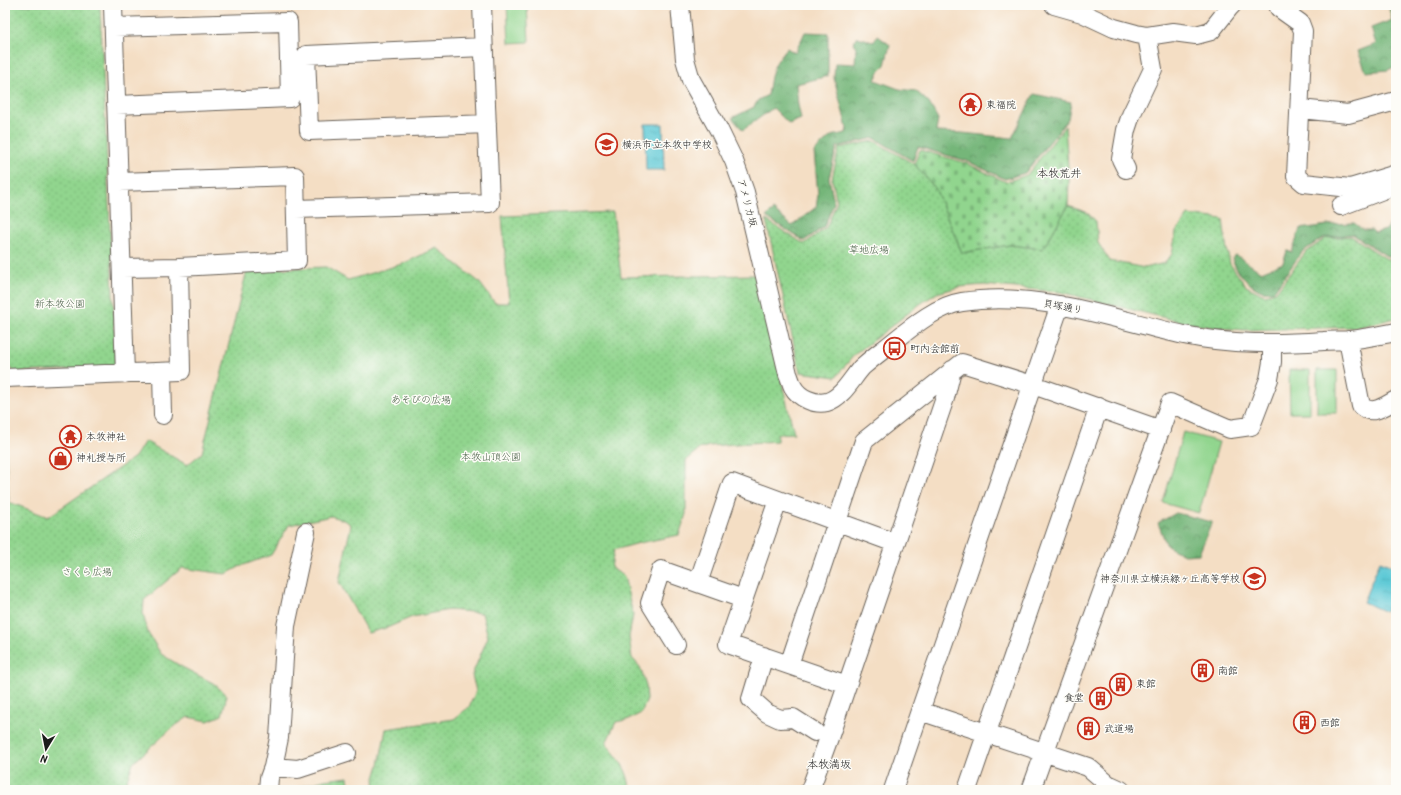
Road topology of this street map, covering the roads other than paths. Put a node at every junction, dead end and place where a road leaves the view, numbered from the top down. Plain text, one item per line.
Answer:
1 (113, 5) edge
2 (482, 5) edge
3 (680, 5) edge
4 (1054, 5) edge
5 (1232, 5) edge
6 (1278, 5) edge
7 (114, 27) junction
8 (1147, 36) junction
9 (483, 47) junction
10 (1396, 101) edge
11 (116, 105) junction
12 (1300, 109) junction
13 (487, 124) junction
14 (1126, 169) dead end
15 (1396, 174) edge
16 (119, 182) junction
17 (1396, 185) edge
18 (1341, 206) dead end
19 (296, 209) junction
20 (179, 267) junction
21 (122, 268) junction
22 (1060, 305) junction
23 (1396, 332) edge
24 (1348, 340) junction
25 (1272, 344) junction
26 (952, 370) junction
27 (162, 372) junction
28 (126, 374) junction
29 (5, 378) edge
30 (1031, 385) junction
31 (1396, 400) edge
32 (811, 401) joint
33 (1099, 408) junction
34 (164, 415) dead end
35 (1161, 430) junction
36 (778, 500) junction
37 (837, 522) junction
38 (306, 532) dead end
39 (896, 543) junction
40 (698, 583) junction
41 (744, 598) junction
42 (676, 645) dead end
43 (764, 656) junction
44 (789, 665) junction
45 (847, 685) junction
46 (920, 711) junction
47 (987, 732) junction
48 (824, 734) junction
49 (1044, 752) junction
50 (347, 753) dead end
51 (273, 767) junction
52 (1112, 788) edge
53 (268, 790) edge
54 (810, 790) edge
55 (893, 790) edge
56 (967, 790) edge
57 (1031, 790) edge

1 - 7 street
2 - 9 street
3 - 32 street, アメリカ坂
4 - 8 street
5 - 8 street
6 - 12 street
7 - 11 street
7 - 11 street
8 - 14 street
9 - 13 street
9 - 13 street
10 - 12 street
11 - 16 street
12 - 15 street
13 - 19 street
16 - 19 street
16 - 21 street
17 - 18 street
19 - 20 street
20 - 21 street
20 - 27 street
21 - 28 street
22 - 25 street, 貝塚通り
22 - 30 street
22 - 32 street, 貝塚通り
23 - 24 street, 貝塚通り
24 - 25 street, 貝塚通り
24 - 31 street
25 - 35 street
26 - 30 street
26 - 37 street
26 - 39 street
27 - 28 street
27 - 34 street
28 - 29 street
30 - 33 street
30 - 46 street
33 - 35 street
33 - 47 street
35 - 49 street
36 - 37 street
36 - 40 street
36 - 41 street
37 - 39 street
37 - 44 street
38 - 51 street
39 - 45 street
40 - 41 street
40 - 42 street
41 - 43 street
43 - 44 street
43 - 48 street
44 - 45 street
45 - 48 street
46 - 47 street
46 - 55 street
47 - 49 street
47 - 56 street
48 - 54 street
49 - 52 street
49 - 57 street
50 - 51 street
51 - 53 street

